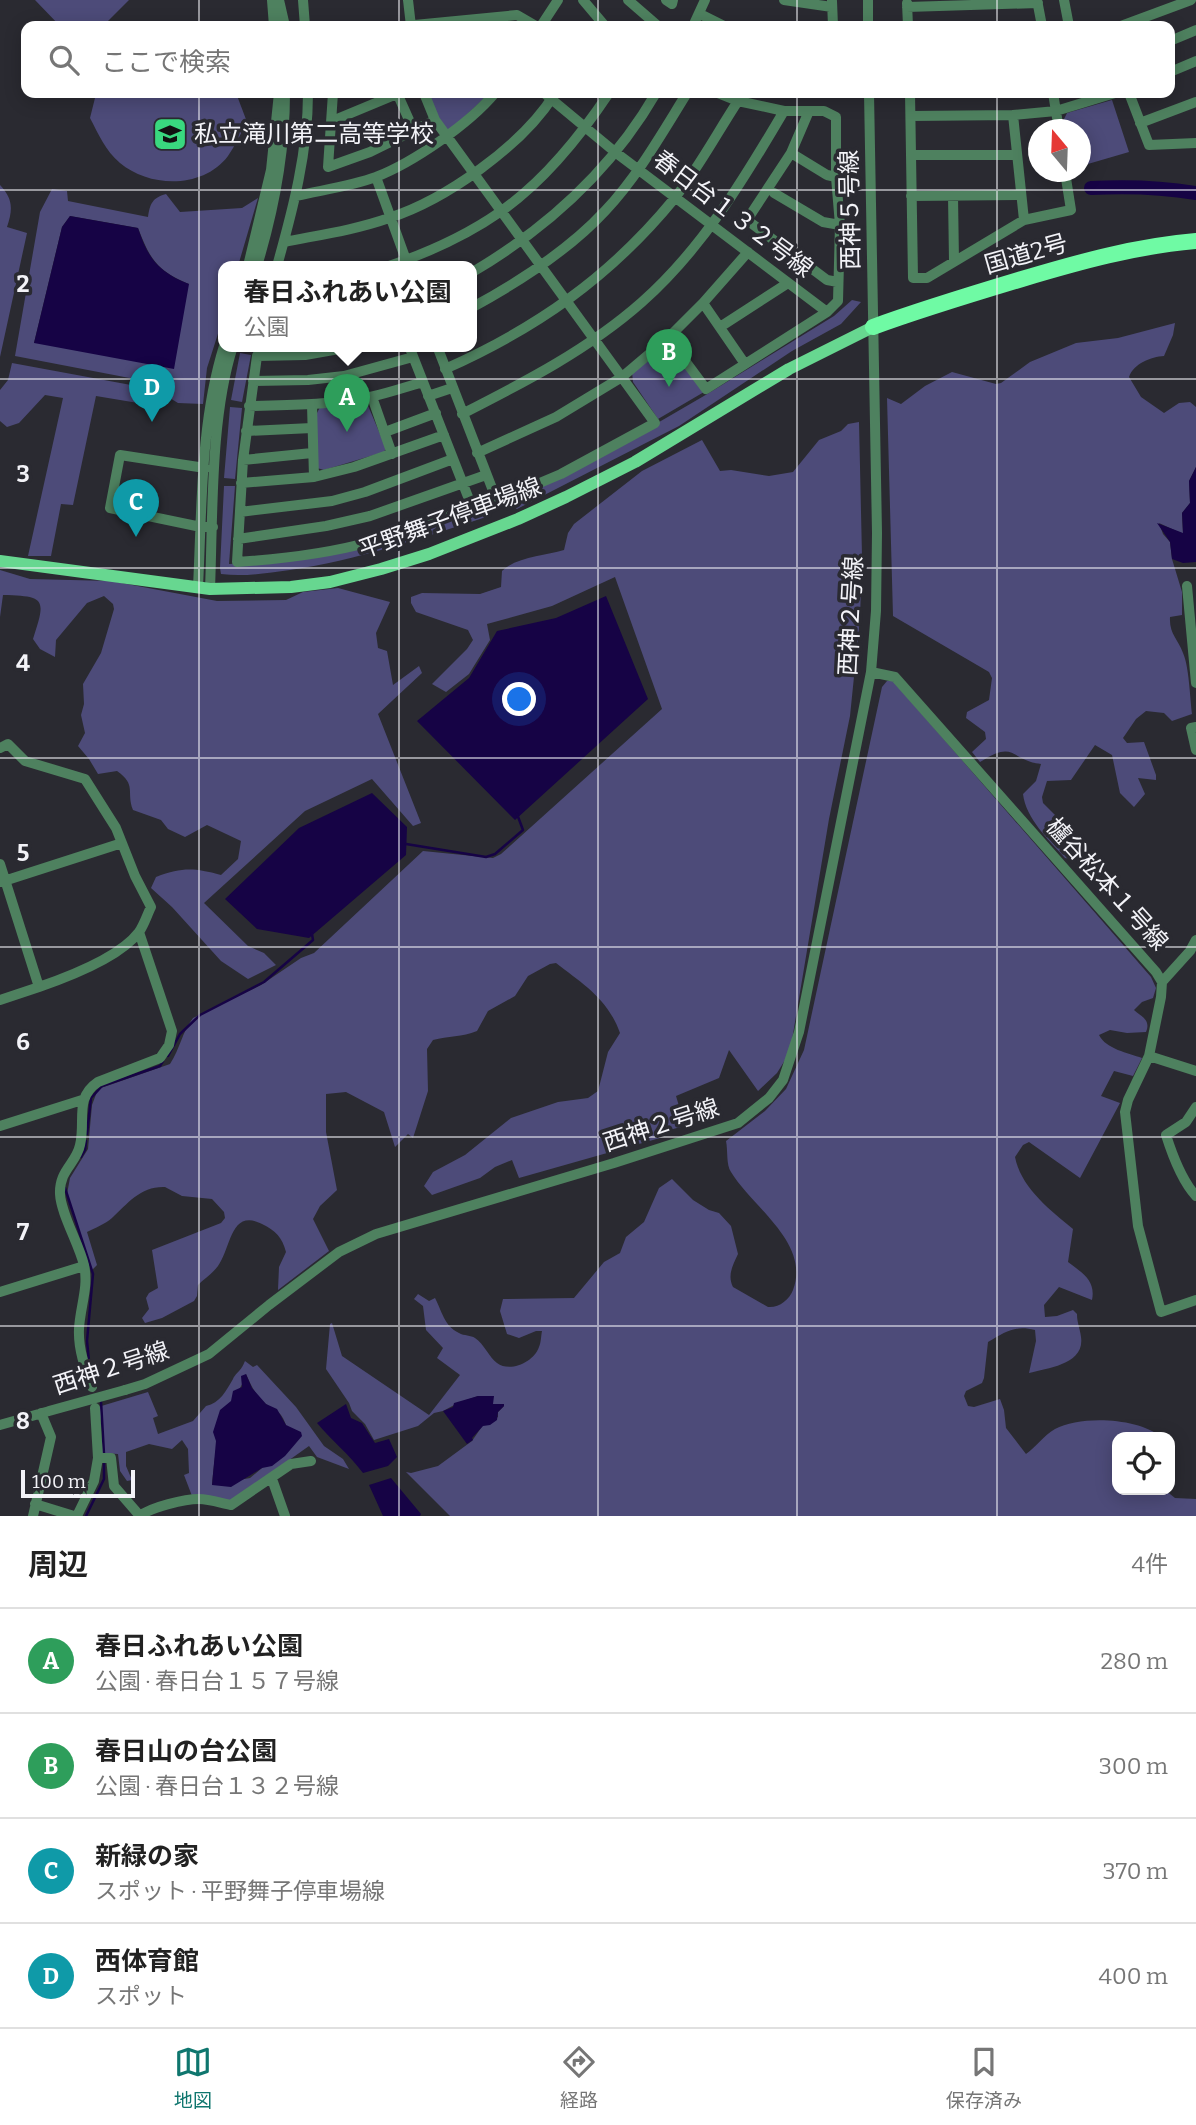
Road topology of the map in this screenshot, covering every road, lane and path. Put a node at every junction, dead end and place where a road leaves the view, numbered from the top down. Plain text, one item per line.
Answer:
1 (272, 0) edge
2 (279, 0) edge
3 (303, 0) edge
4 (408, 0) edge
5 (558, 0) edge
6 (583, 0) edge
7 (628, 0) edge
8 (666, 0) edge
9 (673, 0) edge
10 (705, 0) edge
11 (784, 0) edge
12 (868, 0) edge
13 (1064, 0) edge
14 (1191, 0) edge
15 (1037, 2) edge
16 (832, 3) edge
17 (1176, 3) edge
18 (907, 4) edge
19 (700, 14) junction
20 (274, 21) edge
21 (284, 21) edge
22 (305, 21) edge
23 (410, 21) edge
24 (459, 21) edge
25 (527, 21) edge
26 (544, 21) edge
27 (598, 21) edge
28 (652, 21) edge
29 (696, 21) edge
30 (714, 21) edge
31 (832, 21) edge
32 (868, 21) edge
33 (1041, 21) edge
34 (1068, 21) edge
35 (1133, 21) edge
36 (1196, 30) edge
37 (1175, 39) edge
38 (1196, 61) edge
39 (1175, 70) edge
40 (278, 98) edge
41 (285, 98) edge
42 (308, 98) edge
43 (333, 98) edge
44 (385, 98) edge
45 (399, 98) edge
46 (426, 98) edge
47 (491, 98) edge
48 (548, 98) edge
49 (553, 98) edge
50 (606, 98) edge
51 (653, 98) edge
52 (684, 98) edge
53 (730, 98) edge
54 (869, 98) edge
55 (910, 98) edge
56 (1054, 98) edge
57 (1099, 98) edge
58 (1131, 98) edge
59 (738, 101) junction
60 (1196, 102) edge
61 (784, 111) junction
62 (809, 111) junction
63 (1056, 111) junction
64 (1013, 115) junction
65 (911, 116) junction
66 (1057, 119) edge
67 (435, 120) junction
68 (332, 121) junction
69 (1140, 123) junction
70 (586, 127) junction
71 (414, 131) junction
72 (447, 137) junction
73 (1196, 143) edge
74 (615, 152) junction
75 (791, 153) junction
76 (912, 155) junction
77 (1017, 155) junction
78 (638, 169) junction
79 (474, 173) junction
80 (376, 177) junction
81 (836, 177) junction
82 (1067, 182) edge
83 (774, 193) dead end
84 (1020, 195) junction
85 (296, 196) junction
86 (911, 196) junction
87 (953, 196) junction
88 (675, 197) junction
89 (501, 211) junction
90 (391, 218) junction
91 (1024, 220) junction
92 (710, 225) junction
93 (840, 225) junction
94 (522, 241) junction
95 (1196, 241) edge
96 (284, 242) junction
97 (748, 252) junction
98 (406, 260) junction
99 (249, 261) edge
100 (259, 261) edge
101 (278, 261) edge
102 (403, 261) edge
103 (954, 261) junction
104 (541, 267) junction
105 (477, 269) edge
106 (838, 282) junction
107 (788, 283) junction
108 (566, 303) junction
109 (703, 303) junction
110 (477, 304) edge
111 (827, 312) junction
112 (720, 327) junction
113 (873, 327) junction
114 (594, 338) junction
115 (668, 338) junction
116 (222, 352) edge
117 (231, 352) edge
118 (322, 352) edge
119 (411, 352) edge
120 (438, 352) edge
121 (745, 364) junction
122 (445, 369) junction
123 (622, 377) junction
124 (253, 381) junction
125 (423, 382) junction
126 (452, 388) junction
127 (428, 396) junction
128 (372, 397) junction
129 (312, 405) junction
130 (249, 406) junction
131 (436, 413) junction
132 (462, 414) junction
133 (312, 428) junction
134 (246, 431) junction
135 (385, 432) junction
136 (443, 435) junction
137 (312, 453) junction
138 (477, 453) junction
139 (392, 454) junction
140 (453, 459) junction
141 (243, 460) junction
142 (205, 468) junction
143 (486, 475) junction
144 (313, 477) junction
145 (241, 484) junction
146 (463, 484) junction
147 (240, 512) junction
148 (207, 527) junction
149 (238, 539) junction
150 (0, 561) edge
151 (1187, 586) dead end
152 (204, 588) junction
153 (871, 673) junction
154 (1196, 683) edge
155 (1194, 727) edge
156 (0, 748) edge
157 (1196, 750) edge
158 (122, 843) junction
159 (0, 864) edge
160 (3, 881) edge
161 (139, 932) junction
162 (1195, 946) edge
163 (1162, 982) junction
164 (39, 987) junction
165 (0, 1000) edge
166 (1149, 1056) junction
167 (1196, 1071) edge
168 (82, 1100) junction
169 (1196, 1107) edge
170 (0, 1126) edge
171 (1196, 1196) edge
172 (84, 1266) junction
173 (0, 1292) edge
174 (1196, 1300) edge
175 (92, 1387) dead end
176 (95, 1408) dead end
177 (45, 1412) junction
178 (0, 1425) edge
179 (98, 1458) junction
180 (311, 1461) dead end
181 (272, 1479) junction
182 (34, 1510) edge
183 (75, 1516) edge
184 (140, 1516) edge
185 (285, 1516) edge

1 - 20 street
2 - 21 street
3 - 22 street
4 - 23 street
5 - 26 street
6 - 27 street
7 - 28 street
8 - 9 street
10 - 19 street
11 - 16 street
12 - 32 street
13 - 34 street
14 - 17 street
15 - 18 street
15 - 33 street
16 - 31 street
17 - 35 street
19 - 29 street
19 - 30 street
24 - 25 street
36 - 37 street
38 - 39 street
40 - 99 street
41 - 100 street
42 - 85 street
43 - 68 street
44 - 68 street
45 - 71 street
46 - 67 street
47 - 72 street
48 - 79 street
49 - 70 street, 春日台１３２号線
50 - 70 street
51 - 74 street
52 - 78 street
53 - 59 street
54 - 113 street, 西神５号線
55 - 65 street
56 - 63 street
57 - 63 street
58 - 69 street
59 - 61 street
59 - 88 street
60 - 69 street
61 - 62 street
61 - 92 street
62 - 75 street
62 - 81 street
63 - 64 street
63 - 66 street
64 - 65 street
64 - 77 street
65 - 76 street
67 - 71 street
67 - 72 street
68 - 71 street
69 - 73 street
70 - 74 street, 春日台１３２号線
70 - 89 street
72 - 79 street
72 - 80 street
74 - 78 street, 春日台１３２号線
74 - 94 street
75 - 81 street
75 - 106 street
76 - 77 street
76 - 86 street
77 - 84 street
78 - 88 street, 春日台１３２号線
78 - 104 street
79 - 89 street
79 - 90 street
80 - 85 street
80 - 90 street
81 - 93 street
82 - 91 street
83 - 93 street
84 - 87 street
84 - 91 street
85 - 96 street
86 - 87 street
86 - 103 street
87 - 103 street
88 - 92 street, 春日台１３２号線
88 - 108 street
89 - 94 street
89 - 98 street
90 - 96 street
90 - 98 street
91 - 103 street
92 - 97 street, 春日台１３２号線
92 - 114 street
93 - 106 street
94 - 104 street
94 - 105 street
95 - 113 highway, 国道2号
96 - 101 street
97 - 107 street, 春日台１３２号線
97 - 109 street
98 - 102 street
104 - 108 street
104 - 110 street
106 - 111 street
107 - 111 street, 春日台１３２号線
107 - 112 street
108 - 114 street
108 - 122 street
109 - 112 street
109 - 115 street
111 - 121 street
112 - 121 street
113 - 152 main road, 平野舞子停車場線
113 - 153 street, 西神２号線
114 - 123 street
114 - 132 street
115 - 121 street
115 - 123 street
116 - 142 street
117 - 148 street
118 - 124 street
119 - 124 street
119 - 125 street
120 - 122 street
122 - 126 street
123 - 138 street
123 - 143 street
124 - 130 street
125 - 127 street
125 - 128 street
126 - 127 street
126 - 132 street
127 - 131 street
128 - 129 street
128 - 135 street
129 - 130 street
129 - 133 street
130 - 134 street
131 - 135 street
131 - 136 street
132 - 138 street
133 - 134 street
133 - 137 street
134 - 141 street
135 - 139 street
136 - 139 street
136 - 140 street
137 - 141 street
137 - 144 street
138 - 143 street
139 - 144 street
140 - 146 street
140 - 147 street
141 - 145 street
142 - 148 street
142 - 148 street
143 - 146 street
144 - 145 street
145 - 147 street
146 - 149 street
146 - 149 street
147 - 149 street
148 - 152 street
150 - 152 main road, 平野舞子停車場線
151 - 154 street
153 - 163 street, 櫨谷松本１号線
153 - 177 street, 西神２号線, bridge
155 - 157 street
156 - 158 street
158 - 160 street
158 - 161 street
159 - 160 street
160 - 164 street
161 - 164 street
161 - 168 street
162 - 163 street
163 - 166 street, 櫨谷松本１号線
164 - 165 street
166 - 167 street
166 - 174 street, 櫨谷松本１号線
168 - 170 street
168 - 172 street
169 - 171 street
172 - 173 street
172 - 175 street
176 - 179 street
177 - 178 street, 西神２号線
177 - 182 street
179 - 183 street
179 - 184 street
180 - 181 street
181 - 184 street
181 - 185 street
182 - 183 street

